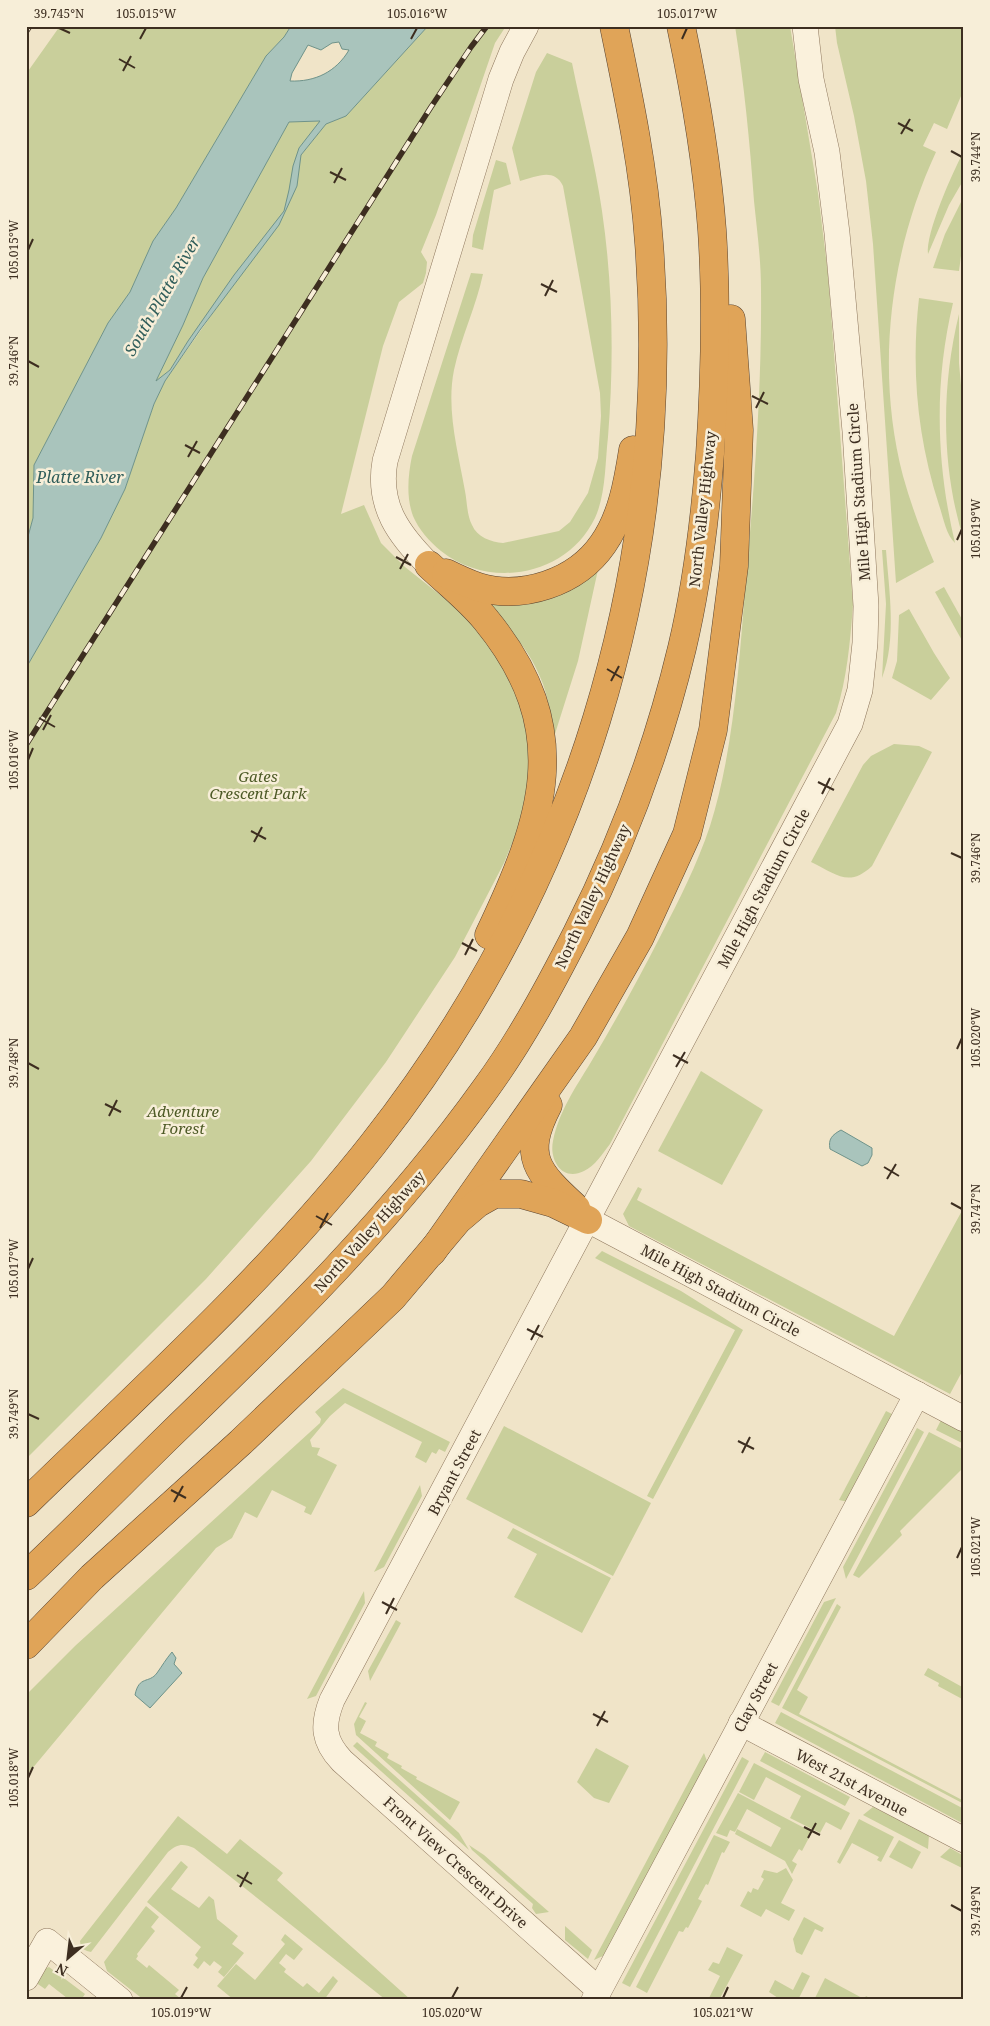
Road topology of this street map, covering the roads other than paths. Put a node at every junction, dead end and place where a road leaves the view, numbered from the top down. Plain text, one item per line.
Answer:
1 (526, 26) edge
2 (614, 26) edge
3 (681, 26) edge
4 (805, 26) edge
5 (706, 178) junction
6 (650, 244) junction
7 (429, 565) junction
8 (592, 1021) junction
9 (370, 1148) junction
10 (588, 1220) junction
11 (432, 1252) junction
12 (917, 1394) junction
13 (964, 1419) edge
14 (26, 1504) edge
15 (26, 1576) edge
16 (26, 1645) edge
17 (741, 1723) junction
18 (326, 1726) joint
19 (964, 1840) edge
20 (26, 1978) edge
21 (597, 1995) edge
22 (120, 2000) edge

1 - 7 street
2 - 6 highway
3 - 5 highway, North Valley Highway
4 - 10 street, Mile High Stadium Circle
5 - 8 highway
5 - 15 highway, North Valley Highway
6 - 7 highway
6 - 9 highway
7 - 9 highway
8 - 10 highway
8 - 11 highway
9 - 14 highway
10 - 11 highway
10 - 12 street, Mile High Stadium Circle
10 - 18 street, Bryant Street
11 - 16 highway
12 - 13 street, Mile High Stadium Circle
12 - 17 street, Clay Street
17 - 19 street, West 21st Avenue
17 - 21 street, Clay Street
18 - 21 street, Front View Crescent Drive
20 - 22 street

